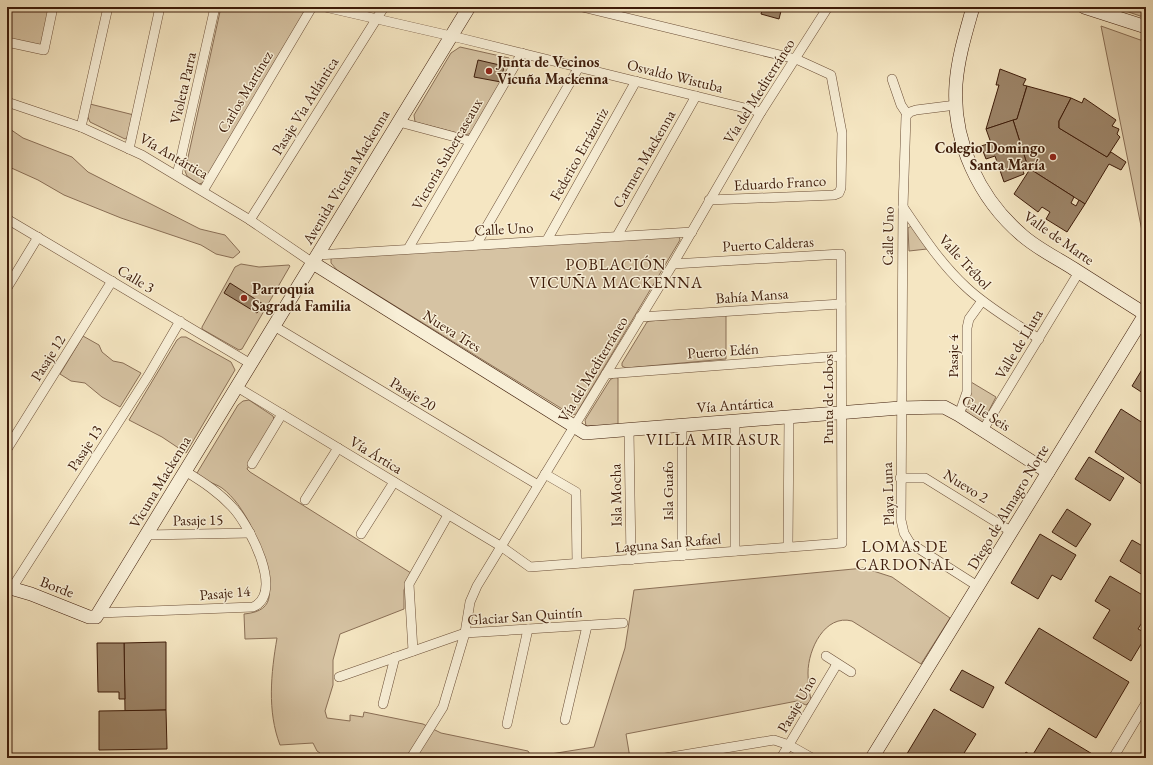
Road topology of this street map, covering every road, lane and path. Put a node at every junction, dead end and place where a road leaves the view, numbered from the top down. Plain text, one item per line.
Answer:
1 (53, 7) edge
2 (108, 7) edge
3 (160, 7) edge
4 (216, 7) edge
5 (312, 7) edge
6 (325, 7) edge
7 (384, 7) edge
8 (469, 7) edge
9 (582, 7) edge
10 (828, 7) edge
11 (973, 7) edge
12 (1084, 7) edge
13 (377, 19) junction
14 (1146, 27) edge
15 (451, 36) junction
16 (7, 42) edge
17 (522, 53) junction
18 (796, 58) junction
19 (579, 67) junction
20 (892, 79) dead end
21 (636, 81) junction
22 (696, 96) junction
23 (7, 102) edge
24 (956, 106) junction
25 (761, 112) junction
26 (907, 114) junction
27 (399, 122) junction
28 (81, 126) junction
29 (470, 141) junction
30 (129, 149) junction
31 (177, 175) junction
32 (203, 191) junction
33 (709, 200) junction
34 (903, 207) junction
35 (7, 219) edge
36 (250, 220) junction
37 (692, 232) junction
38 (617, 236) junction
39 (38, 237) junction
40 (546, 240) junction
41 (476, 245) junction
42 (408, 249) junction
43 (841, 254) joint
44 (315, 259) junction
45 (673, 264) junction
46 (1079, 272) junction
47 (112, 281) junction
48 (7, 288) edge
49 (982, 301) junction
50 (841, 304) junction
51 (1146, 313) edge
52 (640, 318) junction
53 (180, 321) junction
54 (274, 326) junction
55 (1039, 338) junction
56 (842, 356) junction
57 (251, 364) junction
58 (606, 374) junction
59 (236, 387) junction
60 (900, 408) junction
61 (282, 414) junction
62 (842, 414) junction
63 (960, 415) junction
64 (789, 417) junction
65 (735, 421) junction
66 (682, 425) junction
67 (574, 427) junction
68 (629, 430) junction
69 (983, 430) junction
70 (10, 438) edge
71 (338, 448) junction
72 (7, 449) edge
73 (252, 464) dead end
74 (185, 471) junction
75 (1048, 472) junction
76 (545, 474) junction
77 (900, 478) junction
78 (394, 482) junction
79 (538, 485) junction
80 (305, 500) dead end
81 (448, 515) junction
82 (1012, 532) junction
83 (250, 533) junction
84 (361, 534) dead end
85 (146, 535) junction
86 (842, 543) joint
87 (502, 547) junction
88 (788, 547) junction
89 (735, 551) junction
90 (682, 556) junction
91 (631, 560) junction
92 (577, 563) junction
93 (979, 586) junction
94 (9, 588) edge
95 (97, 615) junction
96 (624, 623) dead end
97 (587, 626) junction
98 (528, 629) junction
99 (465, 633) junction
100 (413, 650) junction
101 (826, 656) dead end
102 (395, 657) junction
103 (837, 664) junction
104 (851, 672) dead end
105 (339, 677) dead end
106 (1146, 703) edge
107 (383, 704) dead end
108 (565, 720) dead end
109 (507, 724) dead end
110 (789, 745) junction
111 (699, 755) edge
112 (411, 758) edge
113 (665, 758) edge
114 (781, 758) edge
115 (812, 758) edge
116 (872, 758) edge
117 (1113, 758) edge

1 - 16 street
2 - 28 street
3 - 30 street
4 - 31 street, Violeta Parra
5 - 32 street, Carlos Martínez
6 - 13 street, Osvaldo Wistuba
7 - 13 street, Pasaje Via Atlántica
8 - 15 street, Avenida Vicuña Mackenna
9 - 18 street
10 - 18 street, Vía del Mediterráneo
11 - 24 street, Valle de Marte
12 - 14 street
13 - 15 street, Osvaldo Wistuba
13 - 36 street, Pasaje Via Atlántica
15 - 17 street, Osvaldo Wistuba
15 - 27 street, Avenida Vicuña Mackenna
17 - 19 street, Osvaldo Wistuba
17 - 29 street, Victoria Subercaseaux
18 - 25 street, Vía del Mediterráneo
18 - 33 street, Eduardo Franco
19 - 21 street, Osvaldo Wistuba
19 - 41 street
20 - 26 street
21 - 22 street, Osvaldo Wistuba
21 - 40 street, Federico Errázuriz
22 - 25 street, Osvaldo Wistuba
22 - 38 street, Carmen Mackenna
23 - 28 street, Vía Antártica
24 - 26 street
24 - 46 street, Valle de Marte
25 - 33 street, Vía del Mediterráneo
26 - 34 street, Calle Uno
27 - 29 street
27 - 44 street, Avenida Vicuña Mackenna
28 - 30 street, Vía Antártica
29 - 42 street, Victoria Subercaseaux
30 - 31 street, Vía Antártica
31 - 32 street, Vía Antártica
32 - 36 street, Vía Antártica
33 - 37 street, Vía del Mediterráneo
34 - 49 street, Valle Trébol
34 - 60 street, Calle Uno
35 - 39 street, Calle 3
36 - 44 street, Vía Antártica
37 - 38 street, Calle Uno
37 - 45 street, Vía del Mediterráneo
38 - 40 street, Calle Uno
39 - 47 street, Calle 3
39 - 48 street
40 - 41 street, Calle Uno
41 - 42 street, Calle Uno
42 - 44 street, Calle Uno
43 - 45 street, Puerto Calderas
43 - 50 street, Punta de Lobos
44 - 54 street, Avenida Vicuña Mackenna
44 - 67 street, Nueva Tres
45 - 52 street, Vía del Mediterráneo
46 - 51 street, Valle de Marte
46 - 55 street, Valle de Lluta
47 - 53 street, Calle 3
47 - 70 street, Pasaje 12
49 - 55 street, Valle Trébol
49 - 63 street, Pasaje 4
50 - 52 street, Bahía Mansa
50 - 56 street, Punta de Lobos
51 - 75 street, Diego de Almagro Norte
52 - 58 street, Vía del Mediterráneo
53 - 57 street, Calle 3
53 - 94 street, Pasaje 13
54 - 57 street, Avenida Vicuña Mackenna
54 - 79 street, Pasaje 20
55 - 69 street, Valle de Lluta
56 - 58 street, Puerto Edén
56 - 62 street, Punta de Lobos
57 - 59 street, Vicuna Mackenna
58 - 67 street, Vía del Mediterráneo
59 - 61 street, Vía Ártica
59 - 74 street, Vicuna Mackenna
60 - 62 street, Vía Antártica
60 - 63 street, Calle Seis
60 - 77 street, Playa Luna
61 - 71 street, Vía Ártica
61 - 73 street
62 - 64 street, Vía Antártica
62 - 86 street, Punta de Lobos
63 - 69 street, Calle Seis
64 - 65 street, Vía Antártica
64 - 88 street
65 - 66 street, Vía Antártica
65 - 89 street
66 - 68 street, Vía Antártica
66 - 90 street, Isla Guafo
67 - 68 street, Vía Antártica
67 - 76 street, Vía del Mediterráneo
68 - 91 street, Isla Mocha
69 - 75 street, Calle Seis
70 - 72 street, Pasaje 12
71 - 78 street, Vía Ártica
71 - 80 street
74 - 83 street, Pasaje 14
74 - 85 street, Vicuna Mackenna
75 - 82 street, Diego de Almagro Norte
76 - 79 street, Vía del Mediterráneo
76 - 92 street
77 - 82 street, Nuevo 2
77 - 93 street, Playa Luna
78 - 81 street, Vía Ártica
78 - 84 street
79 - 87 street, Vía del Mediterráneo
81 - 87 street, Vía Ártica
81 - 100 street
82 - 93 street, Diego de Almagro Norte
83 - 85 street, Pasaje 15
83 - 95 street, Pasaje 14
85 - 95 street, Vicuna Mackenna
86 - 88 street, Laguna San Rafael
87 - 92 street, Laguna San Rafael
87 - 99 street, Vía del Mediterráneo
88 - 89 street, Laguna San Rafael
89 - 90 street, Laguna San Rafael
90 - 91 street, Laguna San Rafael
91 - 92 street, Laguna San Rafael
93 - 116 street, Diego de Almagro Norte
94 - 95 street, Borde
96 - 97 street, Glaciar San Quintín
97 - 98 street, Glaciar San Quintín
97 - 108 street
98 - 99 street, Glaciar San Quintín
98 - 109 street
99 - 100 street, Glaciar San Quintín
99 - 112 street, Vía del Mediterráneo
100 - 102 street, Glaciar San Quintín
101 - 103 street
102 - 105 street, Glaciar San Quintín
102 - 107 street
103 - 104 street
103 - 110 street, Pasaje Uno
106 - 117 street
110 - 111 street
110 - 114 street, Pasaje Uno
110 - 115 street
111 - 113 street

